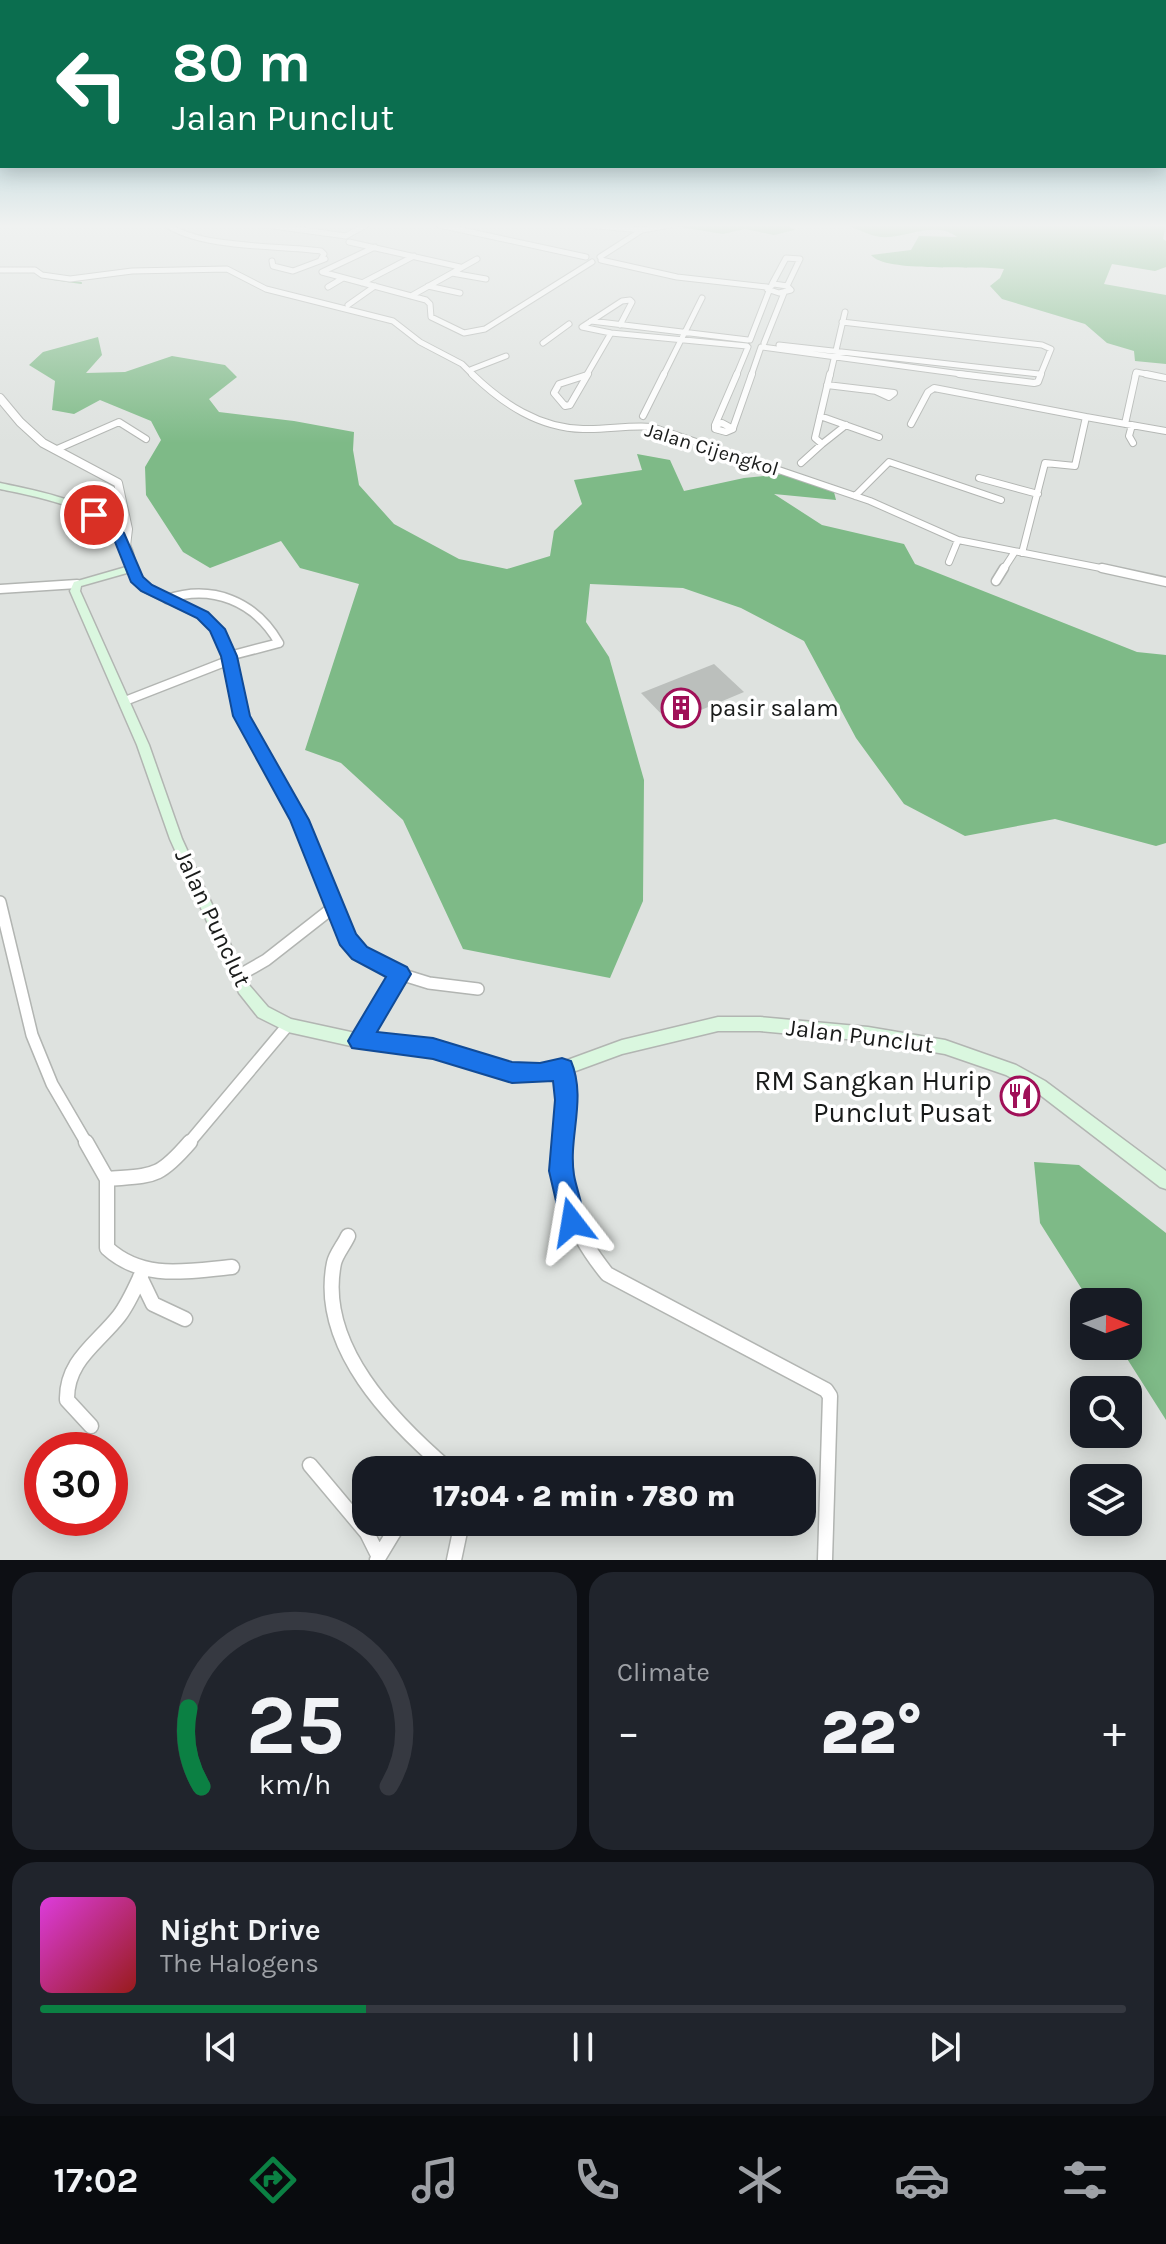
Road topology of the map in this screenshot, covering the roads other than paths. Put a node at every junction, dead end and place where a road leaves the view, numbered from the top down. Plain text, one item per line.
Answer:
1 (301, 298) edge
2 (358, 298) edge
3 (417, 298) edge
4 (531, 298) edge
5 (702, 298) dead end
6 (771, 298) edge
7 (771, 298) edge
8 (348, 305) dead end
9 (845, 312) dead end
10 (555, 320) dead end
11 (591, 321) junction
12 (842, 322) junction
13 (569, 324) junction
14 (620, 325) junction
15 (582, 327) junction
16 (611, 333) junction
17 (684, 333) junction
18 (679, 341) junction
19 (543, 343) dead end
20 (756, 344) junction
21 (834, 350) junction
22 (506, 356) dead end
23 (833, 359) junction
24 (470, 370) junction
25 (1039, 374) junction
26 (587, 375) junction
27 (1166, 378) edge
28 (827, 385) junction
29 (876, 391) dead end
30 (0, 398) edge
31 (643, 416) dead end
32 (820, 416) junction
33 (1086, 417) junction
34 (911, 424) dead end
35 (1128, 424) junction
36 (846, 425) junction
37 (725, 427) junction
38 (1166, 431) edge
39 (879, 437) dead end
40 (146, 439) dead end
41 (1133, 443) dead end
42 (726, 444) dead end
43 (822, 444) junction
44 (709, 446) junction
45 (55, 450) junction
46 (801, 463) dead end
47 (979, 478) dead end
48 (0, 486) edge
49 (1038, 494) junction
50 (855, 496) junction
51 (1001, 500) dead end
52 (958, 540) junction
53 (126, 546) junction
54 (1018, 553) junction
55 (949, 562) dead end
56 (131, 569) junction
57 (996, 581) dead end
58 (1166, 582) edge
59 (77, 584) junction
60 (0, 589) edge
61 (167, 599) junction
62 (229, 658) junction
63 (125, 701) junction
64 (0, 902) edge
65 (335, 906) junction
66 (400, 974) junction
67 (238, 976) junction
68 (478, 989) dead end
69 (288, 1025) junction
70 (360, 1041) junction
71 (562, 1069) junction
72 (107, 1179) junction
73 (1166, 1181) edge
74 (348, 1236) dead end
75 (232, 1267) dead end
76 (141, 1274) junction
77 (185, 1319) dead end
78 (91, 1426) dead end
79 (430, 1456) edge
80 (310, 1465) dead end
81 (391, 1536) edge
82 (459, 1536) edge
83 (378, 1558) edge
84 (454, 1560) edge
85 (825, 1560) edge

1 - 24 street, Jalan Cijengkol
2 - 8 street
3 - 4 street
5 - 17 street
6 - 20 street
7 - 20 street
9 - 12 street
10 - 13 street
11 - 14 street
11 - 14 street
11 - 15 street
12 - 21 street
12 - 25 street
13 - 15 street
13 - 19 street
14 - 17 street
15 - 16 street
16 - 18 street
16 - 26 street
17 - 18 street
17 - 20 street
18 - 20 street
18 - 31 street
20 - 21 street
20 - 23 street
20 - 37 street
20 - 37 street
21 - 23 street
21 - 25 street
22 - 24 street
23 - 25 street
23 - 28 street
24 - 44 street, Jalan Cijengkol
26 - 26 street
27 - 35 street
28 - 29 street
28 - 32 street
30 - 45 street
32 - 36 street
32 - 43 street
33 - 34 street
33 - 35 street
33 - 49 street
35 - 38 street
35 - 41 street
36 - 39 street
36 - 43 street
37 - 42 street
37 - 44 street
40 - 45 street
43 - 46 street
44 - 50 street, Jalan Cijengkol
45 - 53 street
47 - 49 street
48 - 53 main road
49 - 54 street
50 - 51 street
50 - 52 street, Jalan Cijengkol
52 - 54 street, Jalan Cijengkol
52 - 55 street
53 - 56 main road
54 - 57 street
54 - 58 street, Jalan Cijengkol
56 - 59 main road
56 - 61 street
59 - 60 street
59 - 63 main road, Jalan Punclut
61 - 62 street
61 - 62 street
62 - 63 street
62 - 65 street
63 - 67 main road, Jalan Punclut
64 - 72 street
65 - 66 street
65 - 67 street
66 - 68 street
66 - 70 street
67 - 69 main road, Jalan Punclut
69 - 70 main road, Jalan Punclut
69 - 72 street
70 - 71 main road, Jalan Punclut
71 - 73 main road, Jalan Punclut
71 - 85 street
72 - 76 street
74 - 79 street
75 - 76 street
76 - 77 street
76 - 78 street
80 - 83 street
81 - 83 street
82 - 84 street

